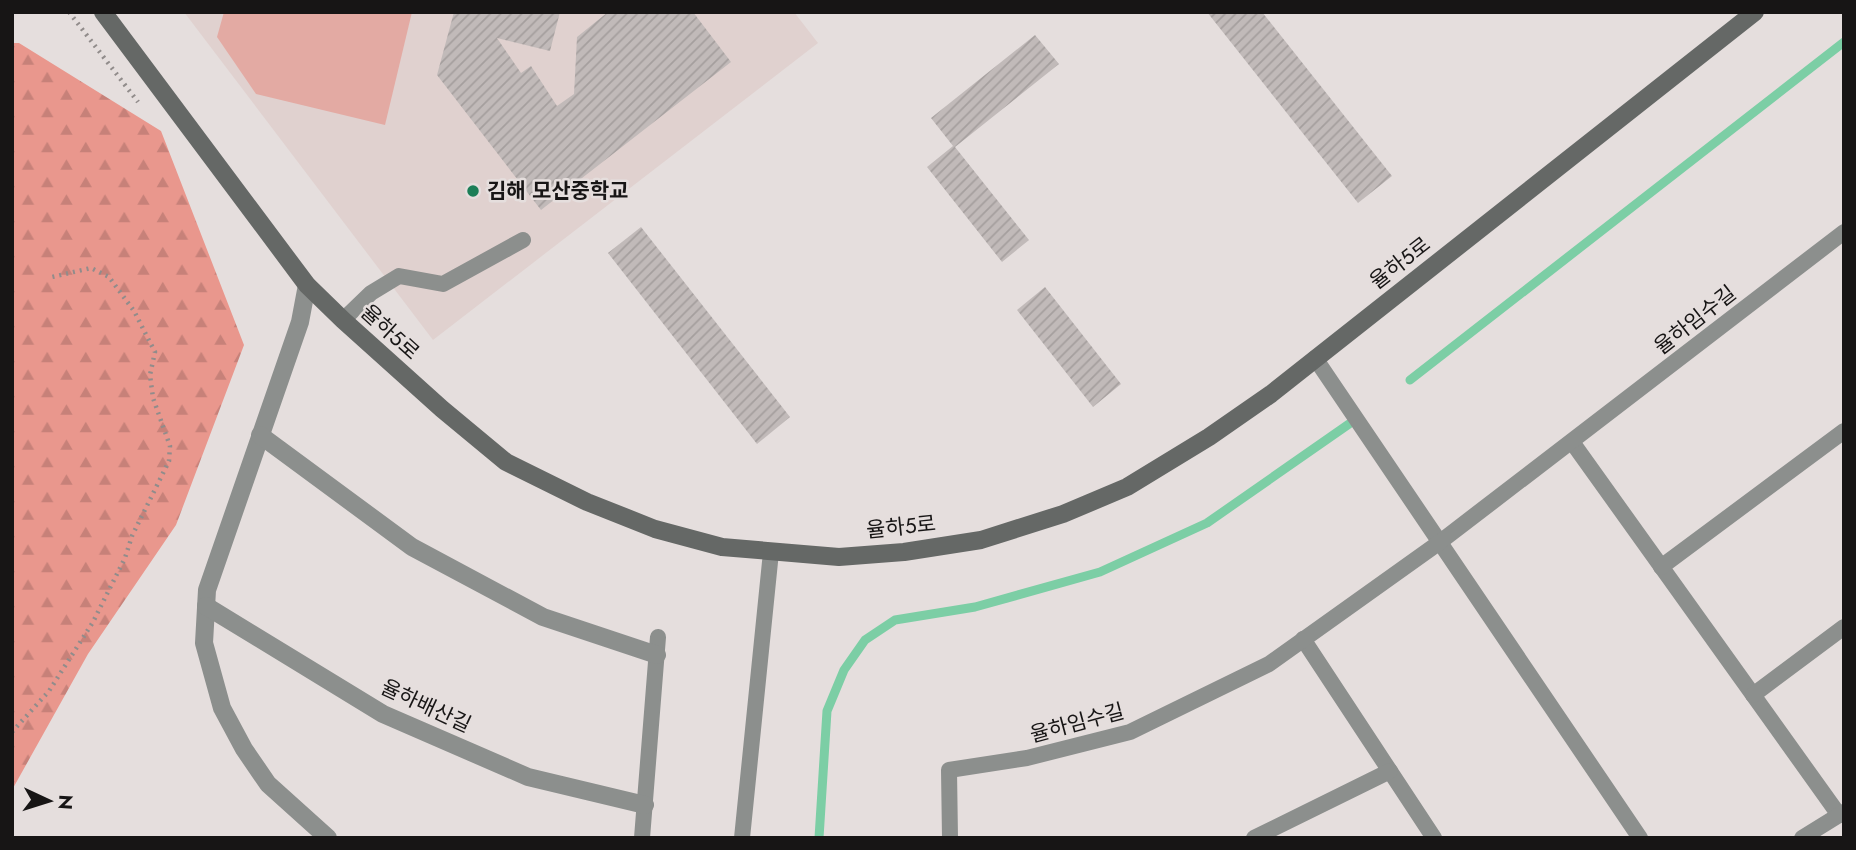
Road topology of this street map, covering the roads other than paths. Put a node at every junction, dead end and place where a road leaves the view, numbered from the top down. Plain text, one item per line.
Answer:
1 (103, 12) edge
2 (1755, 12) edge
3 (1844, 232) edge
4 (523, 240) dead end
5 (307, 285) junction
6 (343, 320) junction
7 (1315, 358) junction
8 (1844, 431) edge
9 (260, 436) junction
10 (1572, 442) junction
11 (1440, 542) junction
12 (771, 552) junction
13 (1661, 567) junction
14 (206, 606) junction
15 (1844, 627) edge
16 (1303, 639) junction
17 (658, 646) joint
18 (1752, 695) junction
19 (1390, 771) junction
20 (645, 805) junction
21 (1841, 814) edge
22 (328, 838) edge
23 (642, 838) edge
24 (742, 838) edge
25 (950, 838) edge
26 (1254, 838) edge
27 (1434, 838) edge
28 (1640, 838) edge
29 (1802, 838) edge

1 - 5 street, 율하5로
2 - 7 street, 율하5로
3 - 10 lane, 율하임수길
4 - 6 lane
5 - 6 street, 율하5로
5 - 9 street
6 - 12 street, 율하5로
7 - 11 lane
7 - 12 street, 율하5로
8 - 13 lane
9 - 14 street
9 - 17 street
10 - 11 lane, 율하임수길
10 - 13 lane
11 - 16 lane, 율하임수길
11 - 28 lane
12 - 24 lane
13 - 18 lane
14 - 20 street, 율하배산길
14 - 22 street
15 - 18 lane
16 - 19 lane
16 - 25 lane, 율하임수길
17 - 20 lane
18 - 21 lane
19 - 26 lane
19 - 27 lane
20 - 23 lane
21 - 29 lane

